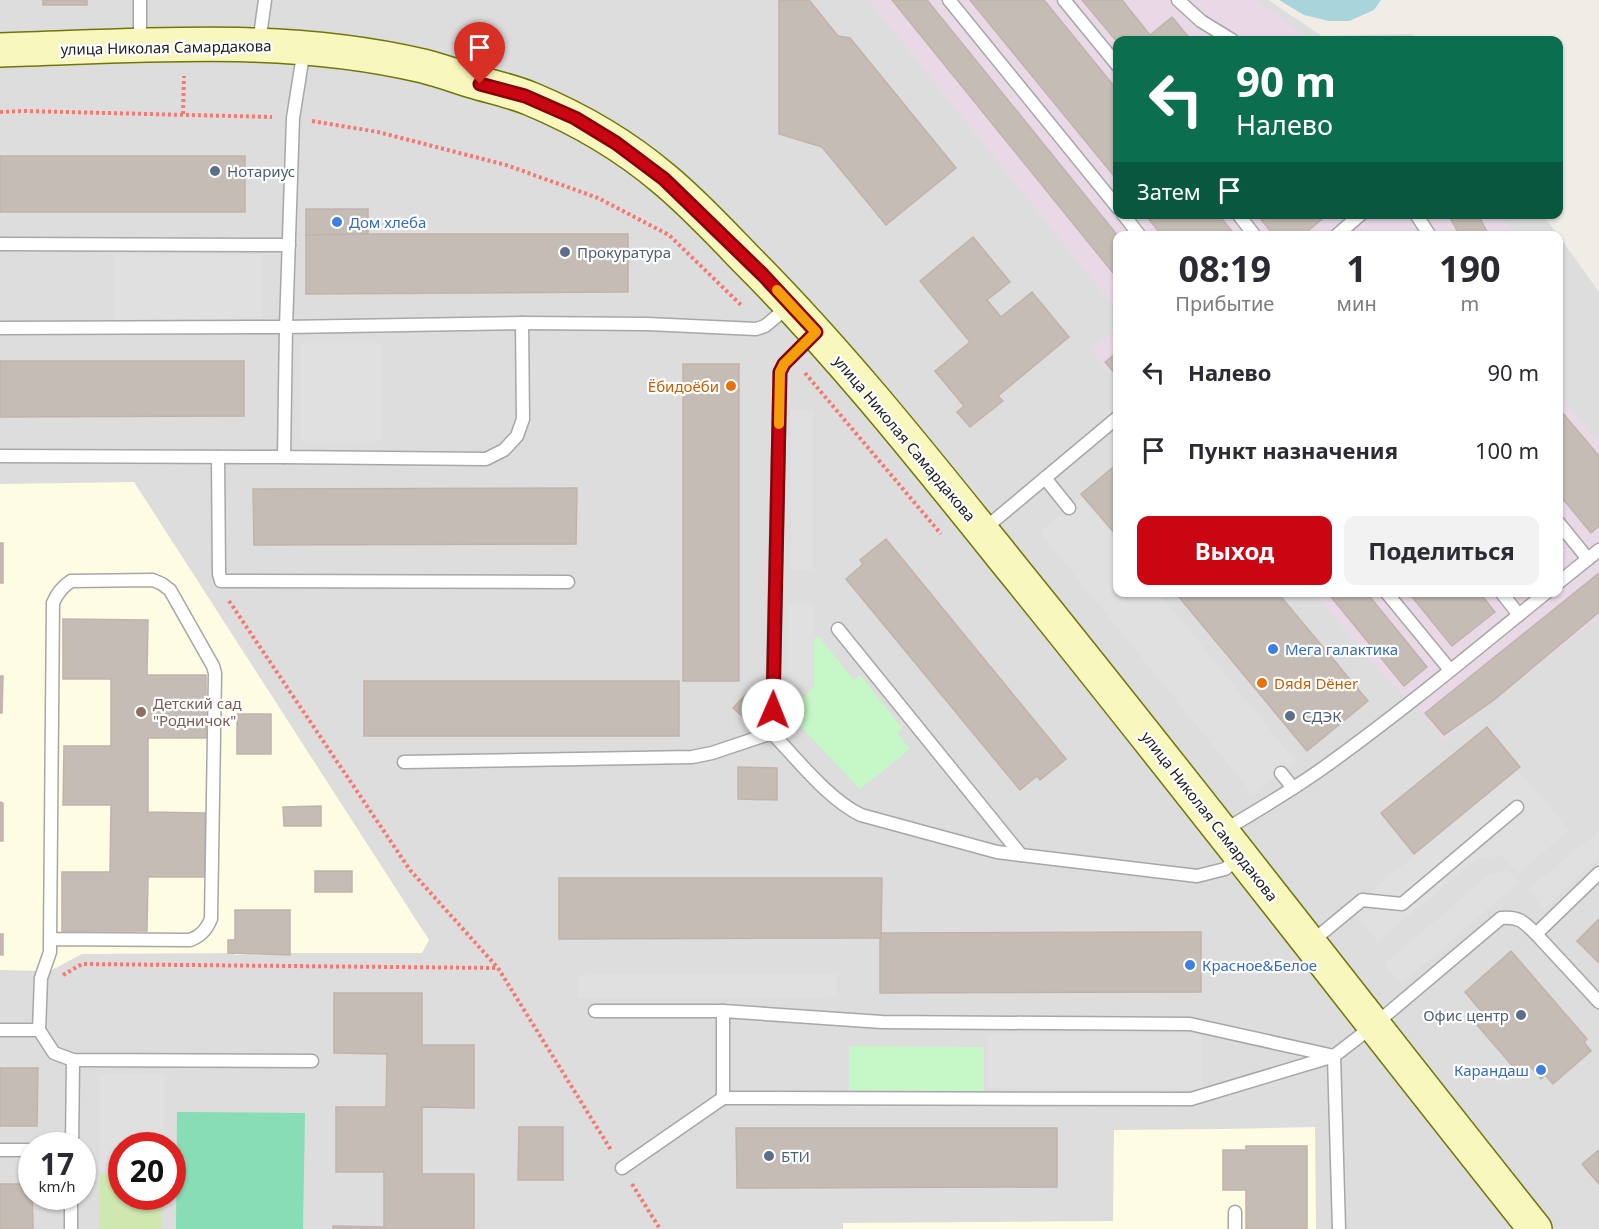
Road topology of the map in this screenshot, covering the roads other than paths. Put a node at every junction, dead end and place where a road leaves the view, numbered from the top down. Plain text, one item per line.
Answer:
1 (140, 0) edge
2 (265, 0) edge
3 (949, 0) edge
4 (1064, 0) edge
5 (1178, 0) edge
6 (1225, 36) edge
7 (259, 45) junction
8 (141, 46) junction
9 (304, 47) junction
10 (0, 50) edge
11 (1113, 60) edge
12 (1113, 202) edge
13 (1127, 219) edge
14 (1242, 219) edge
15 (1355, 219) edge
16 (1136, 231) edge
17 (1251, 231) edge
18 (1342, 231) edge
19 (0, 244) edge
20 (289, 244) junction
21 (791, 304) junction
22 (522, 323) junction
23 (286, 327) junction
24 (0, 328) edge
25 (816, 332) junction
26 (1113, 421) edge
27 (0, 456) edge
28 (218, 457) junction
29 (284, 457) junction
30 (1045, 478) junction
31 (1069, 508) dead end
32 (1563, 528) edge
33 (982, 531) junction
34 (1599, 550) edge
35 (1588, 559) junction
36 (1563, 579) edge
37 (568, 582) dead end
38 (1390, 597) edge
39 (1505, 597) edge
40 (1540, 597) edge
41 (1519, 615) junction
42 (838, 629) dead end
43 (1450, 670) junction
44 (772, 733) junction
45 (404, 762) dead end
46 (1281, 773) dead end
47 (1293, 788) junction
48 (1517, 807) dead end
49 (1232, 844) junction
50 (1021, 855) junction
51 (1599, 873) edge
52 (1536, 934) junction
53 (50, 939) junction
54 (1310, 943) junction
55 (1599, 1002) edge
56 (595, 1011) dead end
57 (723, 1011) junction
58 (1373, 1026) junction
59 (0, 1030) edge
60 (39, 1030) junction
61 (1334, 1056) junction
62 (73, 1060) junction
63 (312, 1061) dead end
64 (723, 1098) junction
65 (72, 1132) edge
66 (0, 1150) edge
67 (18, 1150) edge
68 (622, 1168) road end
69 (71, 1210) edge
70 (1235, 1212) dead end
71 (71, 1229) edge
72 (1235, 1229) edge
73 (1339, 1229) edge
74 (1535, 1229) edge

1 - 8 lane
2 - 7 lane
3 - 12 lane
4 - 11 lane
5 - 6 lane
7 - 8 street, улица Николая Самардакова
7 - 9 street, улица Николая Самардакова
8 - 10 street, улица Николая Самардакова
9 - 20 lane
9 - 21 street, улица Николая Самардакова
13 - 16 lane
14 - 17 lane
15 - 18 lane
19 - 20 lane
20 - 23 lane
21 - 22 lane
21 - 25 street, улица Николая Самардакова
22 - 23 lane
22 - 29 lane
23 - 24 lane
23 - 29 lane
25 - 33 street, улица Николая Самардакова
25 - 44 lane
26 - 30 lane
27 - 28 lane
28 - 29 lane
28 - 37 lane
30 - 31 lane
30 - 33 lane
32 - 35 lane
33 - 49 street, улица Николая Самардакова
34 - 35 lane
35 - 36 lane
38 - 43 lane
39 - 41 lane
40 - 41 lane
41 - 43 lane
42 - 50 lane
43 - 47 lane
44 - 45 lane
44 - 50 lane
46 - 47 lane
47 - 49 lane
48 - 54 lane
49 - 50 lane
49 - 54 street, улица Николая Самардакова
51 - 52 lane
52 - 55 lane
52 - 58 lane
53 - 53 lane
53 - 60 lane
54 - 58 street, улица Николая Самардакова
56 - 57 lane
57 - 61 lane
57 - 64 lane
58 - 61 lane
58 - 74 street, улица Николая Самардакова
59 - 60 lane
60 - 62 lane
61 - 64 lane
61 - 73 lane
62 - 63 lane
62 - 65 lane
64 - 68 lane
66 - 67 lane
69 - 71 lane
70 - 72 lane

